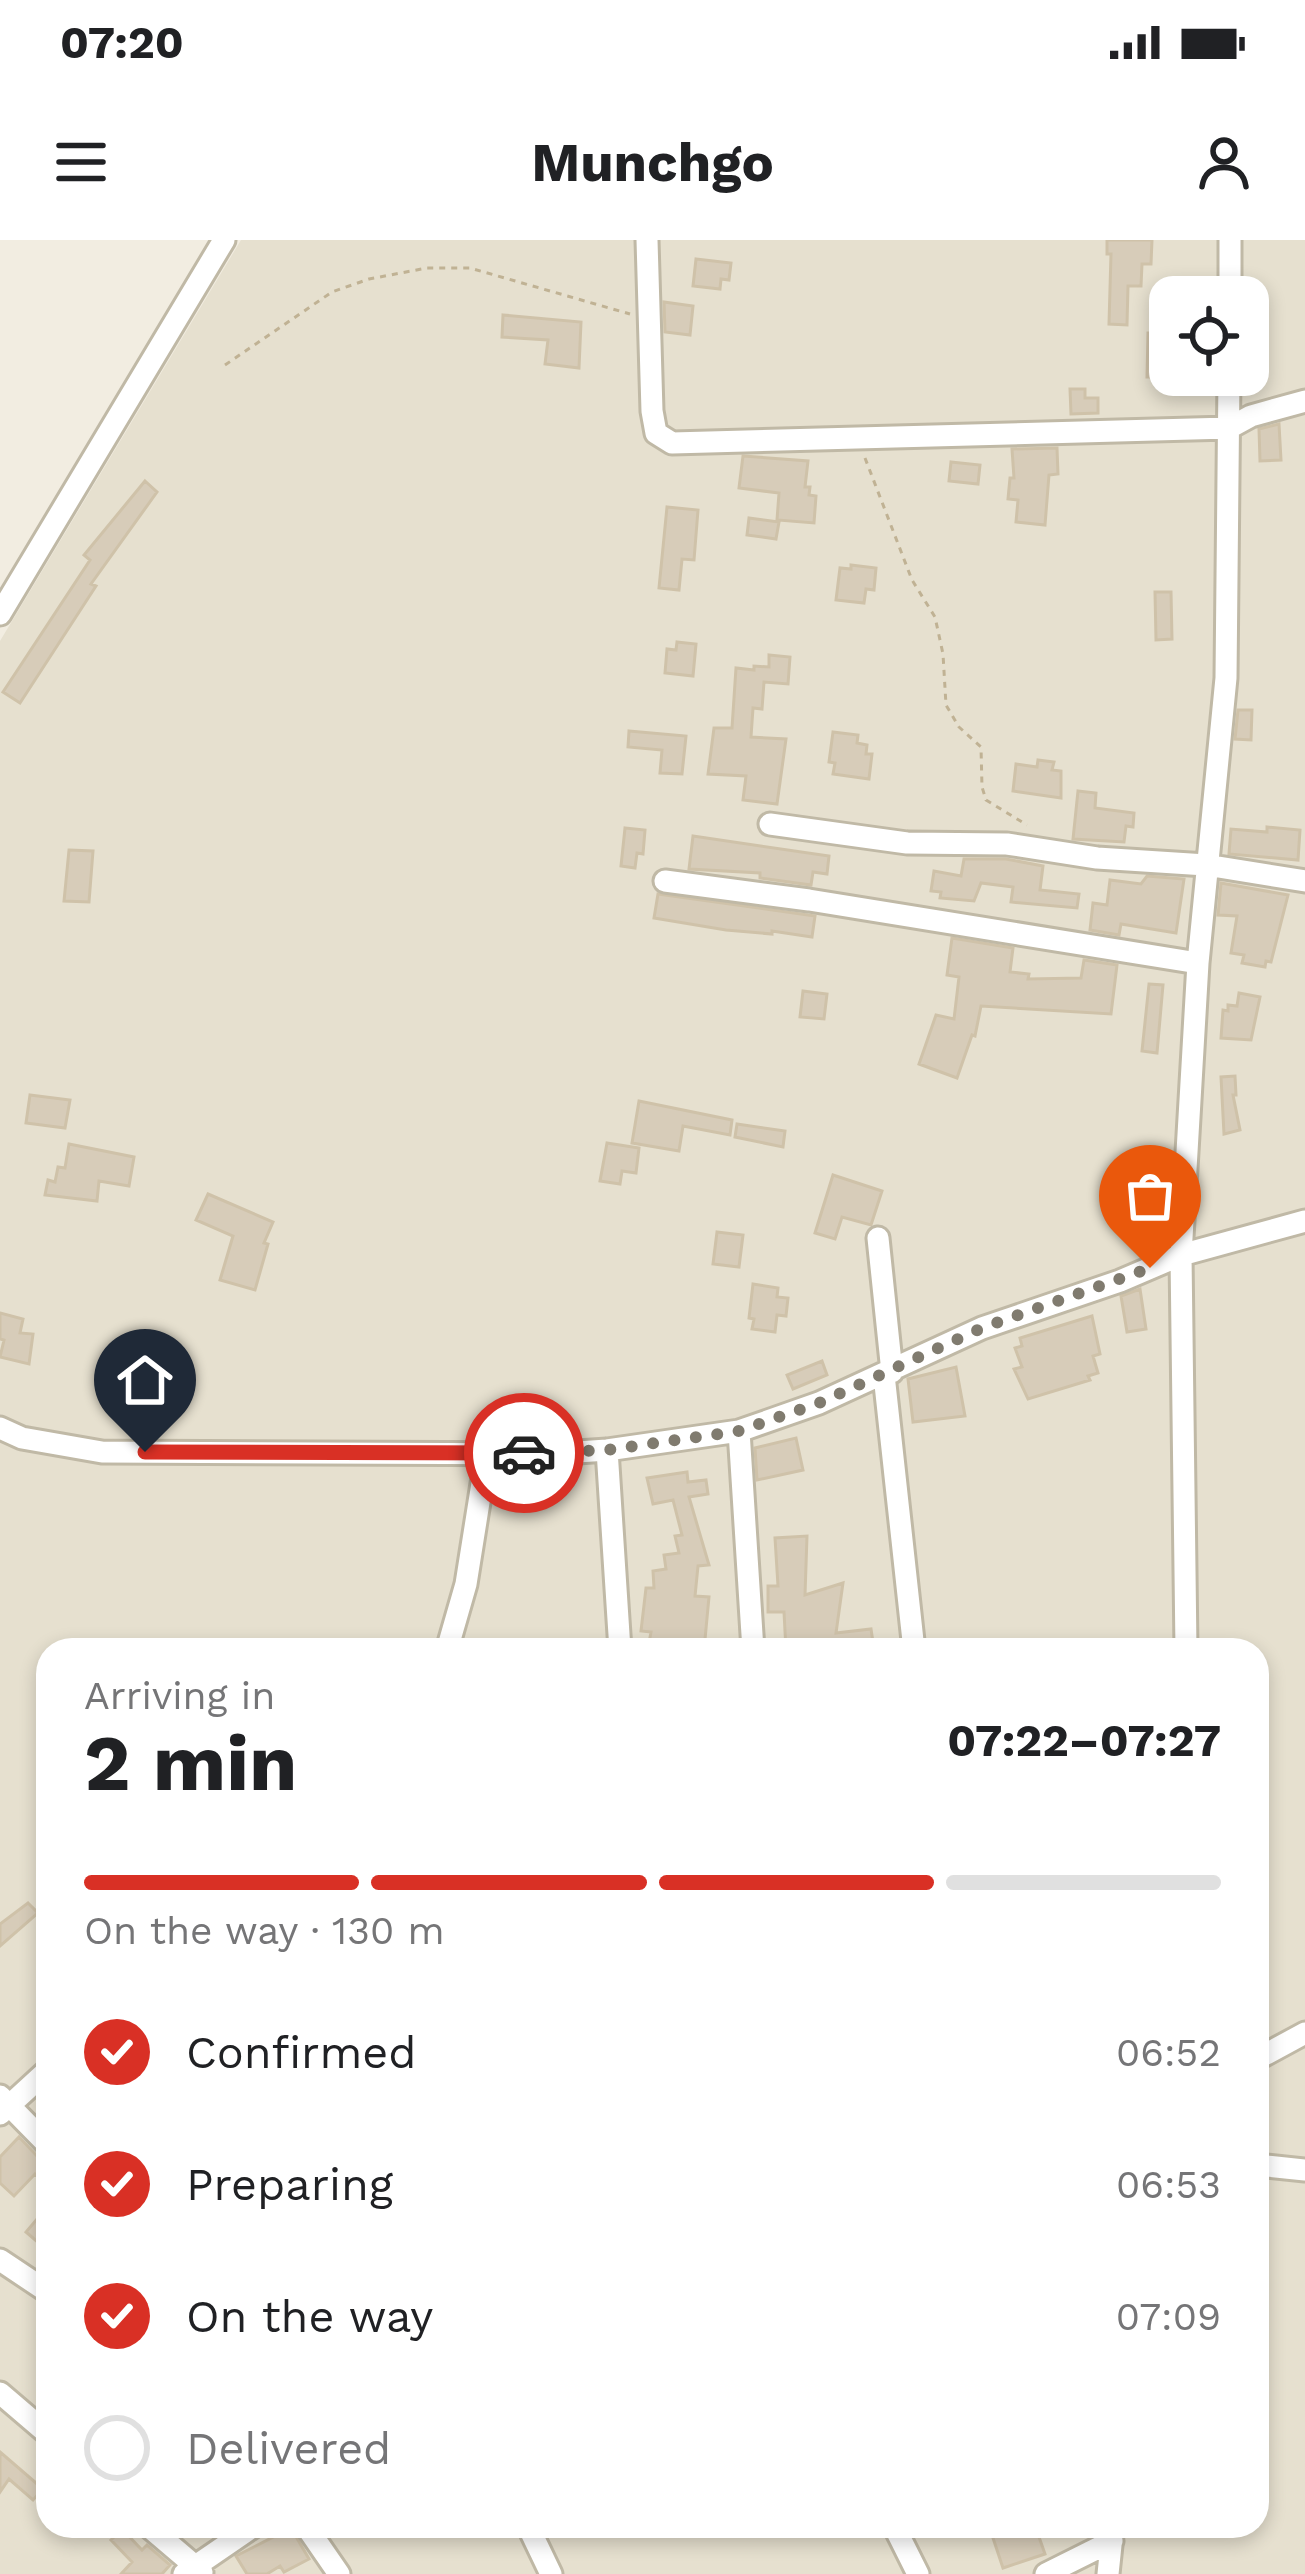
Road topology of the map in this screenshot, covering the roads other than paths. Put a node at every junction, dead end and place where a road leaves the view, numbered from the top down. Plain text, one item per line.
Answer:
1 (224, 240) edge
2 (647, 240) edge
3 (1230, 240) edge
4 (1230, 276) edge
5 (1229, 396) edge
6 (1305, 401) edge
7 (1229, 428) junction
8 (0, 614) edge
9 (770, 824) dead end
10 (1206, 865) junction
11 (665, 881) dead end
12 (1305, 881) edge
13 (1198, 963) junction
14 (1305, 1221) edge
15 (878, 1238) dead end
16 (1181, 1255) junction
17 (888, 1373) junction
18 (0, 1428) edge
19 (739, 1431) junction
20 (607, 1450) junction
21 (487, 1453) junction
22 (450, 1638) edge
23 (619, 1638) edge
24 (752, 1638) edge
25 (913, 1638) edge
26 (1186, 1638) edge
27 (1305, 2033) edge
28 (1269, 2052) edge
29 (36, 2079) edge
30 (3, 2105) edge
31 (36, 2134) edge
32 (1269, 2166) edge
33 (1305, 2170) edge
34 (0, 2260) edge
35 (36, 2284) edge
36 (0, 2393) edge
37 (36, 2424) edge
38 (160, 2538) edge
39 (238, 2538) edge
40 (314, 2538) edge
41 (534, 2538) edge
42 (900, 2538) edge
43 (1104, 2538) edge
44 (1112, 2538) edge
45 (194, 2571) edge
46 (339, 2574) edge
47 (551, 2574) edge
48 (918, 2574) edge
49 (1046, 2574) edge
50 (1108, 2574) edge

1 - 8 street
2 - 7 street
3 - 4 street
5 - 7 street
6 - 7 street
7 - 10 street
9 - 10 street
10 - 12 street
10 - 13 street
11 - 13 street
13 - 16 street
14 - 16 street
15 - 17 street
16 - 17 street
16 - 26 street
17 - 19 street
17 - 25 street
18 - 21 street
19 - 20 street
19 - 24 street
20 - 21 street
20 - 23 street
21 - 22 street
27 - 28 street
29 - 30 street
30 - 31 street
32 - 33 street
34 - 35 street
36 - 37 street
38 - 45 street
39 - 45 street
40 - 46 street
41 - 47 street
42 - 48 street
43 - 49 street
44 - 50 street

